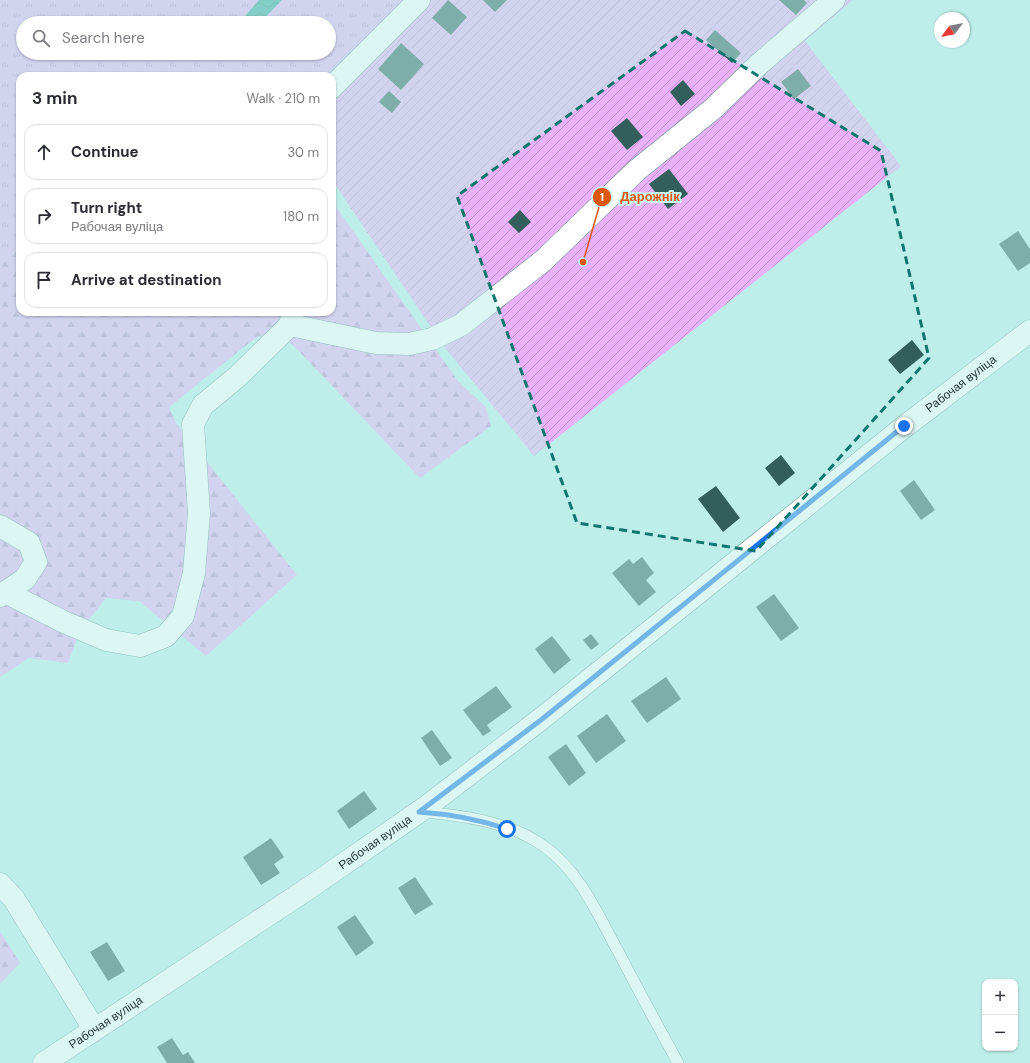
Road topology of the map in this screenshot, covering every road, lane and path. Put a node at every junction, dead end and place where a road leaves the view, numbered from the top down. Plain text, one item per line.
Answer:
1 (419, 0) edge
2 (834, 0) edge
3 (336, 83) edge
4 (292, 319) edge
5 (1030, 331) edge
6 (0, 526) edge
7 (3, 595) edge
8 (419, 812) junction
9 (0, 884) edge
10 (94, 1029) junction
11 (44, 1063) edge
12 (678, 1063) edge

1 - 3 street
2 - 4 street
4 - 7 street
5 - 8 street, Рабочая вуліца
6 - 7 street
8 - 10 street, Рабочая вуліца
8 - 12 lane
9 - 10 street
10 - 11 street, Рабочая вуліца

